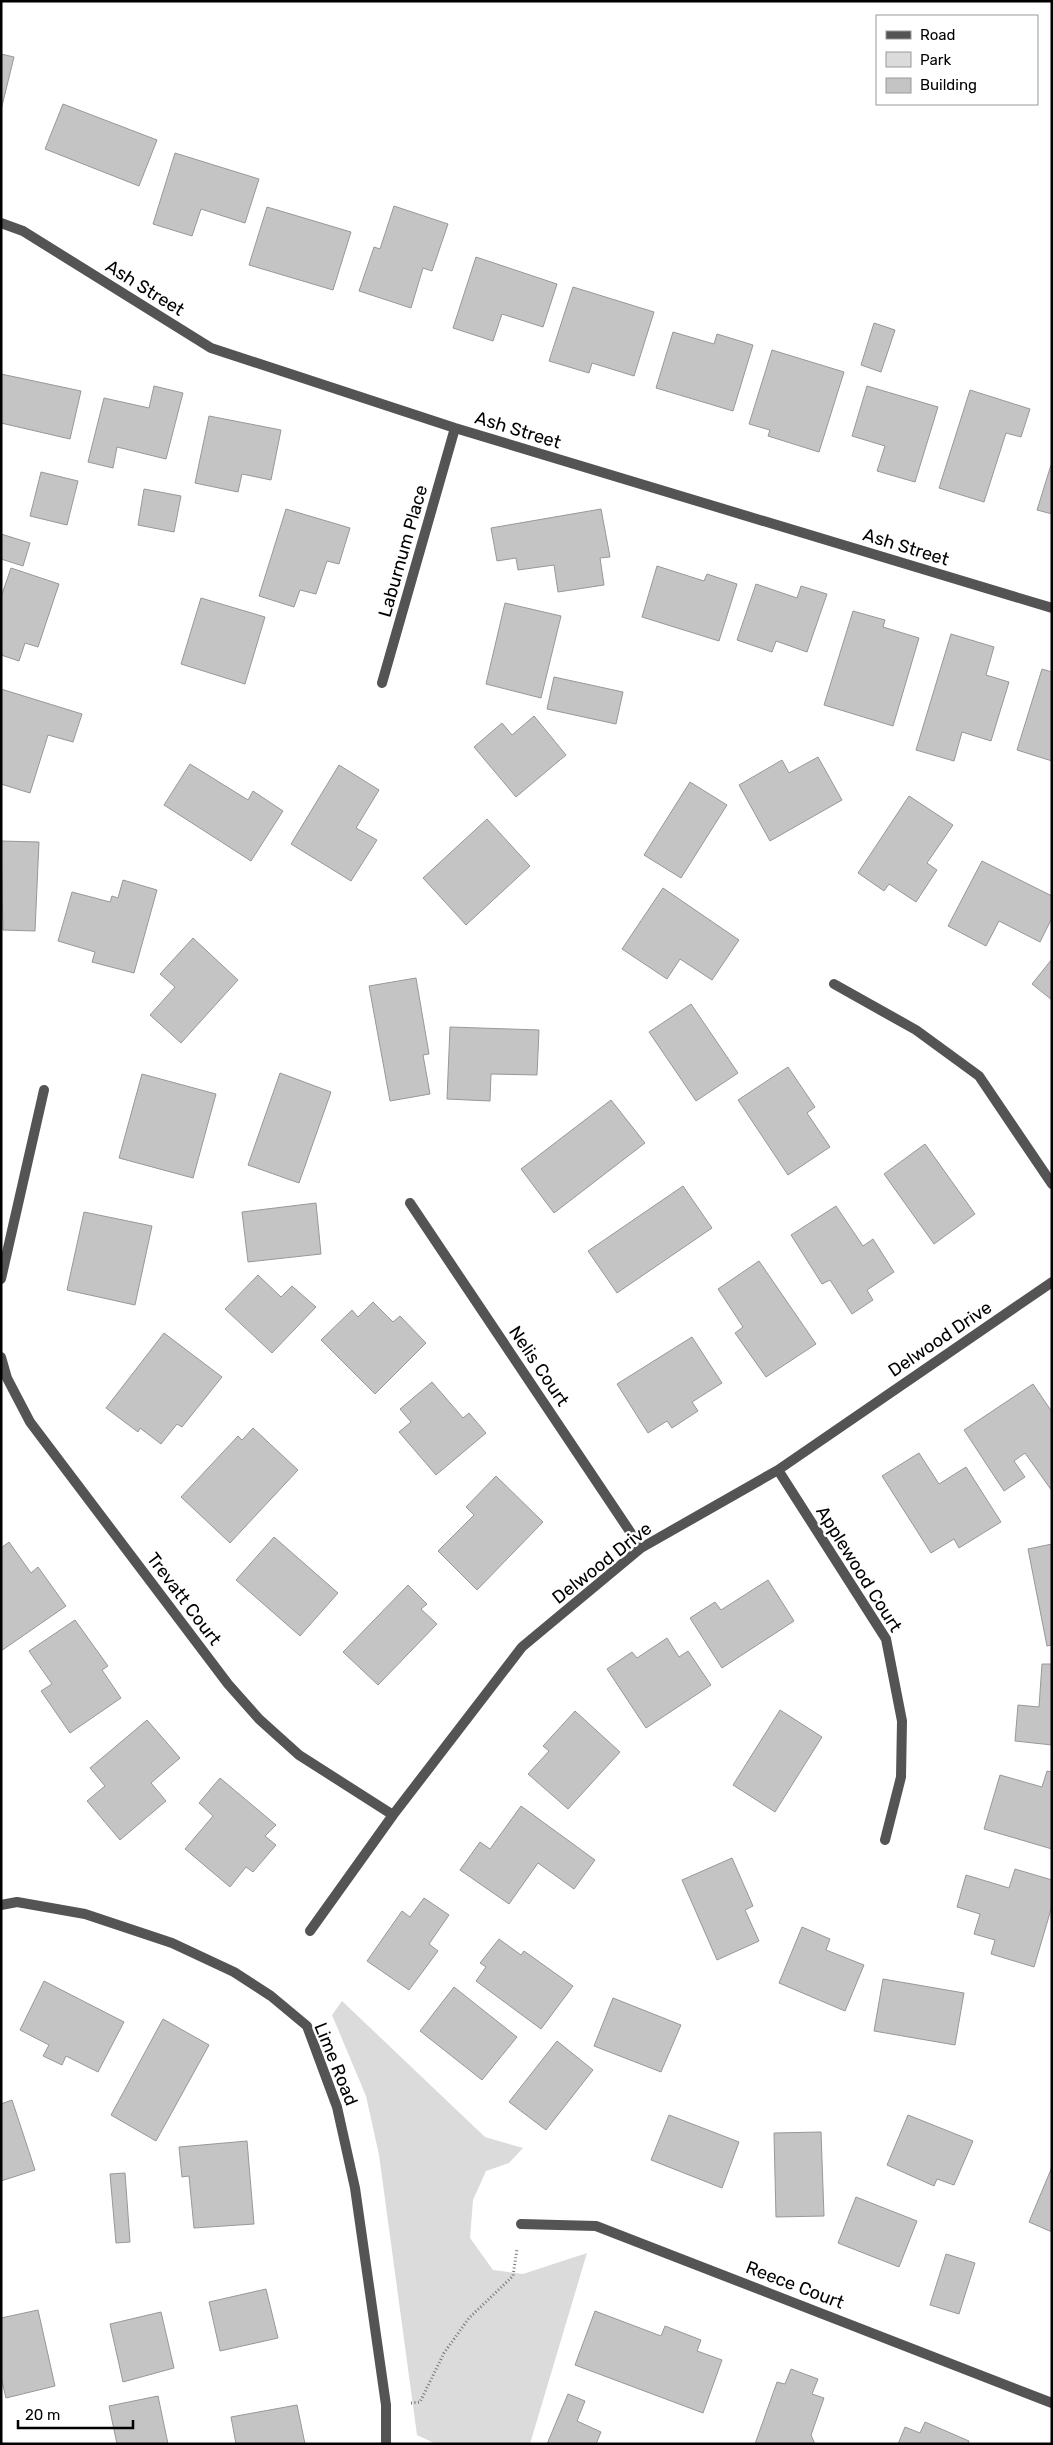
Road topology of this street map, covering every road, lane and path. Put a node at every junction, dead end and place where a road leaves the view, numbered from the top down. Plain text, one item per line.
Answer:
1 (1, 223) edge
2 (455, 428) junction
3 (1052, 608) edge
4 (382, 683) dead end
5 (834, 984) dead end
6 (44, 1090) dead end
7 (1052, 1184) edge
8 (410, 1202) dead end
9 (1, 1280) edge
10 (1052, 1282) edge
11 (1, 1357) edge
12 (778, 1470) junction
13 (641, 1548) junction
14 (393, 1814) junction
15 (885, 1840) dead end
16 (1, 1905) edge
17 (310, 1931) dead end
18 (520, 2224) joint
19 (1052, 2403) edge
20 (386, 2406) junction
21 (386, 2444) edge

1 - 2 street, Ash Street
2 - 3 street, Ash Street
2 - 4 street, Laburnum Place
5 - 7 street
6 - 9 street
8 - 13 street, Nelis Court
10 - 12 street, Delwood Drive
11 - 14 street, Trevatt Court
12 - 13 street, Delwood Drive
12 - 15 street, Applewood Court
13 - 14 street, Delwood Drive
14 - 17 street, Delwood Drive
16 - 20 street, Lime Road
18 - 19 street, Reece Court
18 - 20 path
20 - 21 street, Lime Road

